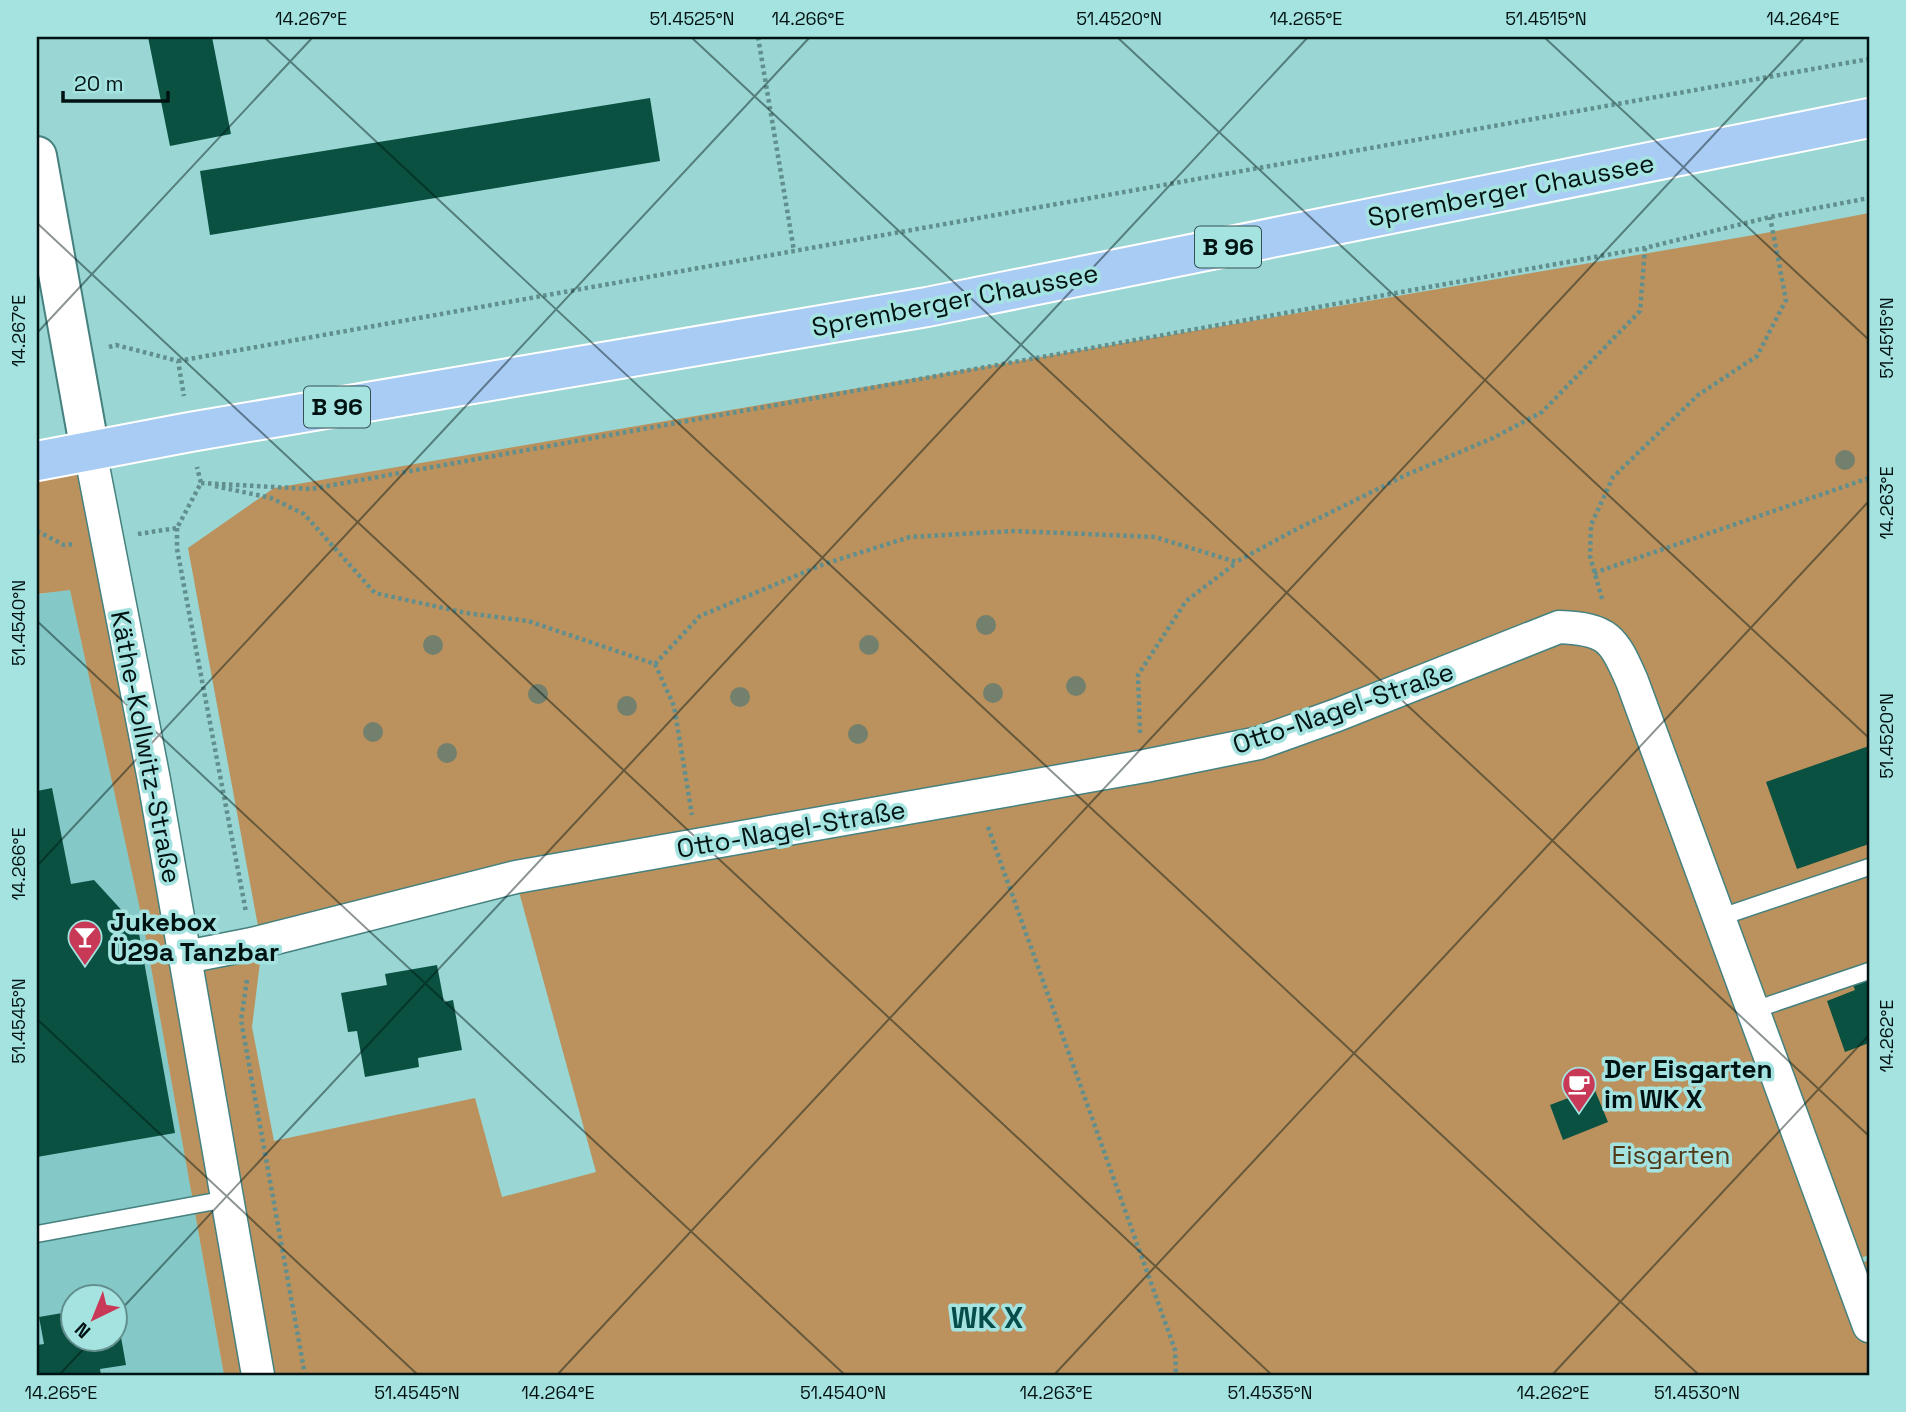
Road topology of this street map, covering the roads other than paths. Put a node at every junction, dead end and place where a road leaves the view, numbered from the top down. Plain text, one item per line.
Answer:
1 (1869, 118) edge
2 (37, 156) edge
3 (90, 451) junction
4 (37, 461) edge
5 (1869, 867) edge
6 (1721, 917) junction
7 (186, 957) junction
8 (1869, 971) edge
9 (1754, 1010) junction
10 (227, 1199) junction
11 (37, 1234) edge
12 (1869, 1326) edge
13 (258, 1375) edge

1 - 3 main road, Spremberger Chaussee / B 96
2 - 3 street
3 - 4 main road, Spremberger Chaussee / B 96
3 - 7 street, Käthe-Kollwitz-Straße
5 - 6 lane
6 - 7 street, Otto-Nagel-Straße
6 - 9 street
7 - 10 street, Käthe-Kollwitz-Straße
8 - 9 lane
9 - 12 street
10 - 11 lane
10 - 13 street, Käthe-Kollwitz-Straße

